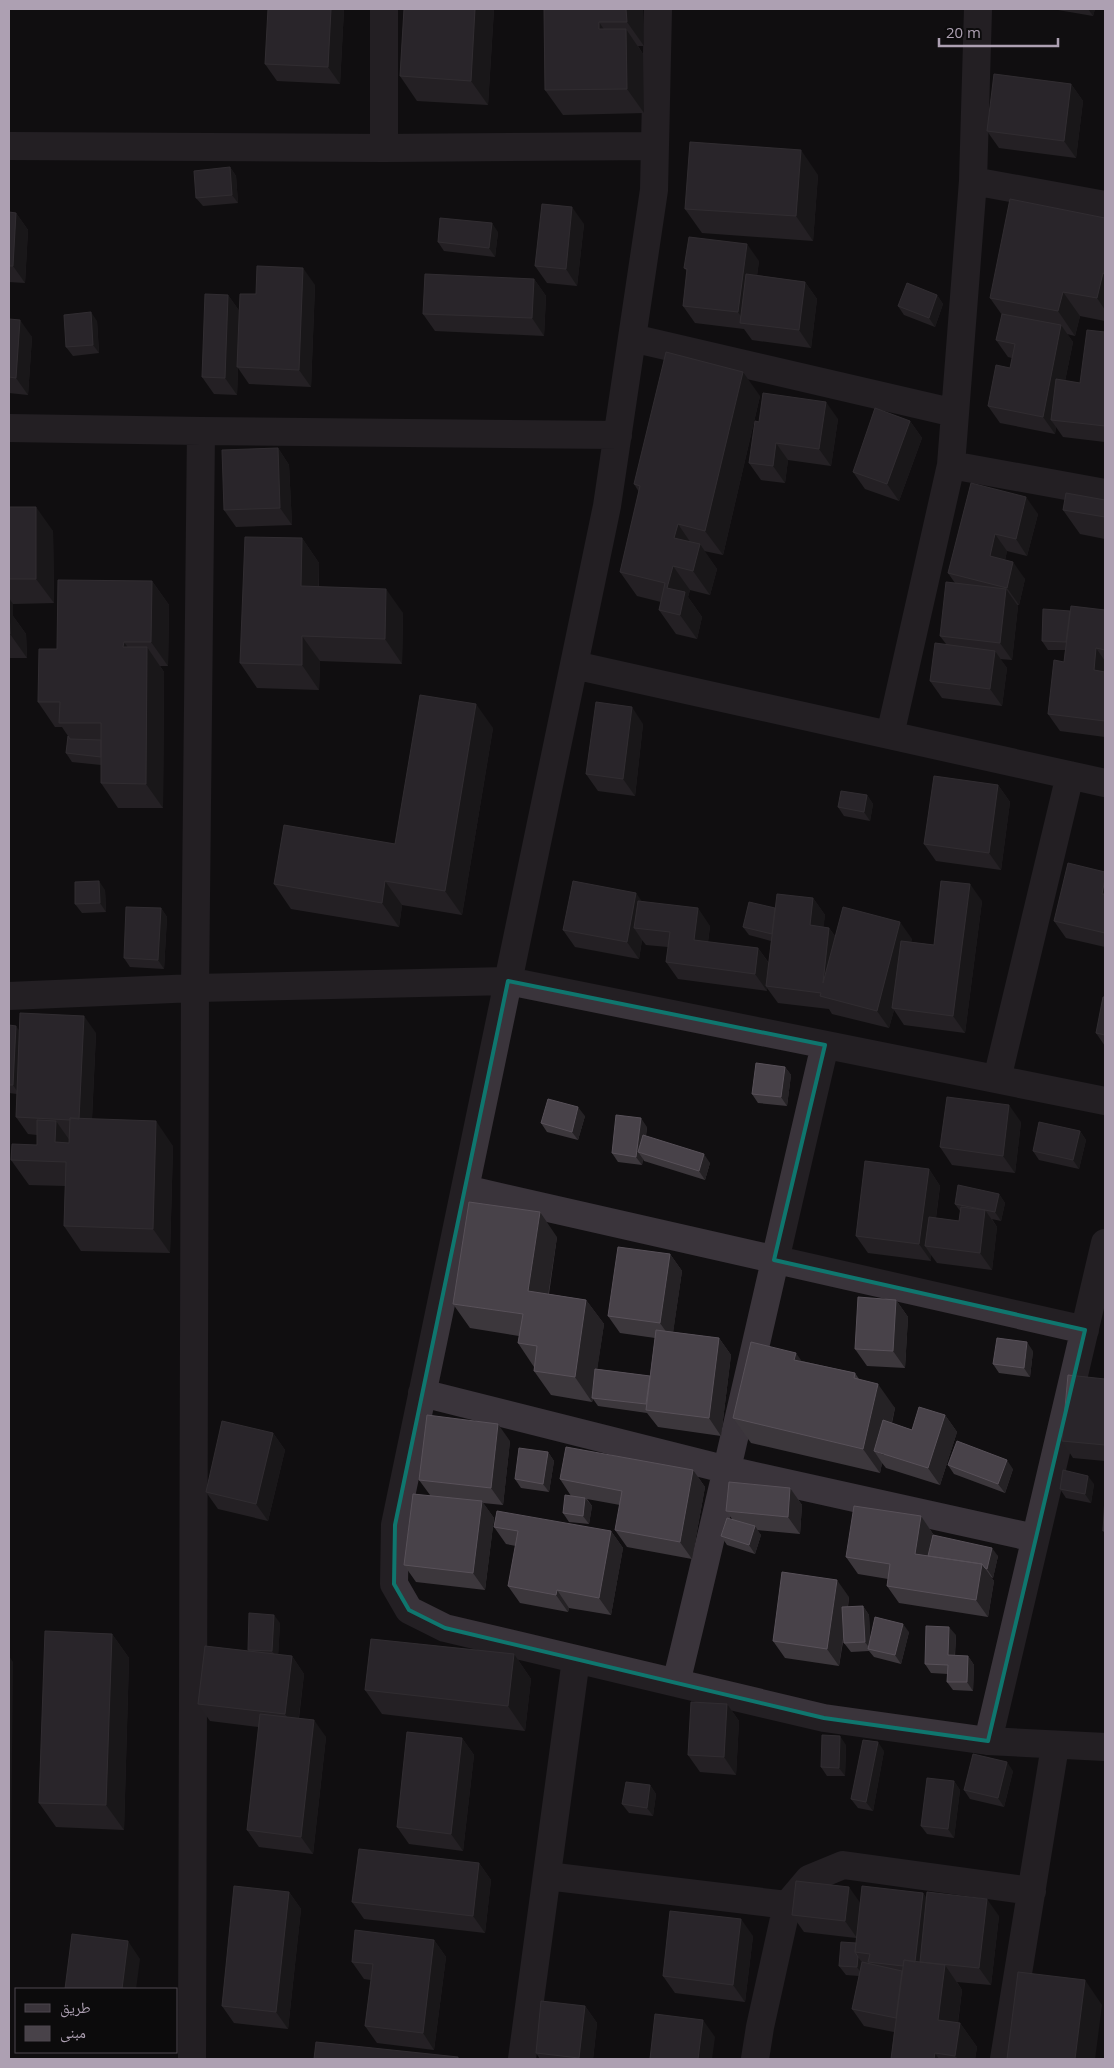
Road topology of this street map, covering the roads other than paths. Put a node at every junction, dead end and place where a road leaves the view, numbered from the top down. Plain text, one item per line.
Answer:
1 (384, 9) edge
2 (658, 9) edge
3 (978, 9) edge
4 (9, 146) edge
5 (656, 146) junction
6 (384, 148) junction
7 (973, 181) junction
8 (1105, 205) edge
9 (632, 338) junction
10 (955, 413) junction
11 (9, 428) edge
12 (201, 432) junction
13 (618, 435) junction
14 (951, 465) junction
15 (1105, 493) edge
16 (574, 665) junction
17 (890, 736) junction
18 (1070, 775) junction
19 (1105, 782) edge
20 (508, 981) junction
21 (195, 988) junction
22 (9, 996) edge
23 (825, 1045) junction
24 (997, 1079) junction
25 (1105, 1101) edge
26 (465, 1189) junction
27 (1105, 1243) edge
28 (774, 1260) junction
29 (1085, 1330) junction
30 (422, 1393) junction
31 (728, 1470) junction
32 (1035, 1538) junction
33 (576, 1659) junction
34 (676, 1683) junction
35 (988, 1741) junction
36 (1055, 1746) junction
37 (1105, 1748) edge
38 (547, 1876) junction
39 (1032, 1891) junction
40 (787, 1905) junction
41 (192, 2059) edge
42 (522, 2059) edge
43 (755, 2059) edge
44 (1004, 2059) edge

1 - 6 street
2 - 5 street
3 - 7 street
4 - 6 street
5 - 6 street
5 - 9 street
7 - 8 street
7 - 10 street
9 - 10 street
9 - 13 street
10 - 14 street
11 - 12 street
12 - 13 street
12 - 21 street
13 - 16 street
14 - 15 street
14 - 17 street
16 - 17 street
16 - 20 street
17 - 18 street
18 - 19 street
18 - 24 street
20 - 21 street
20 - 23 street
20 - 26 street
21 - 22 street
21 - 41 street
23 - 24 street
23 - 28 street
24 - 25 street
26 - 28 street
26 - 30 street
27 - 29 street
28 - 29 street
28 - 31 street
29 - 32 street
30 - 31 street
30 - 33 street
31 - 32 street
31 - 34 street
32 - 35 street
33 - 34 street
33 - 38 street
34 - 35 street
35 - 36 street
36 - 37 street
36 - 39 street
38 - 40 street
38 - 42 street
39 - 40 street
39 - 44 street
40 - 43 street

